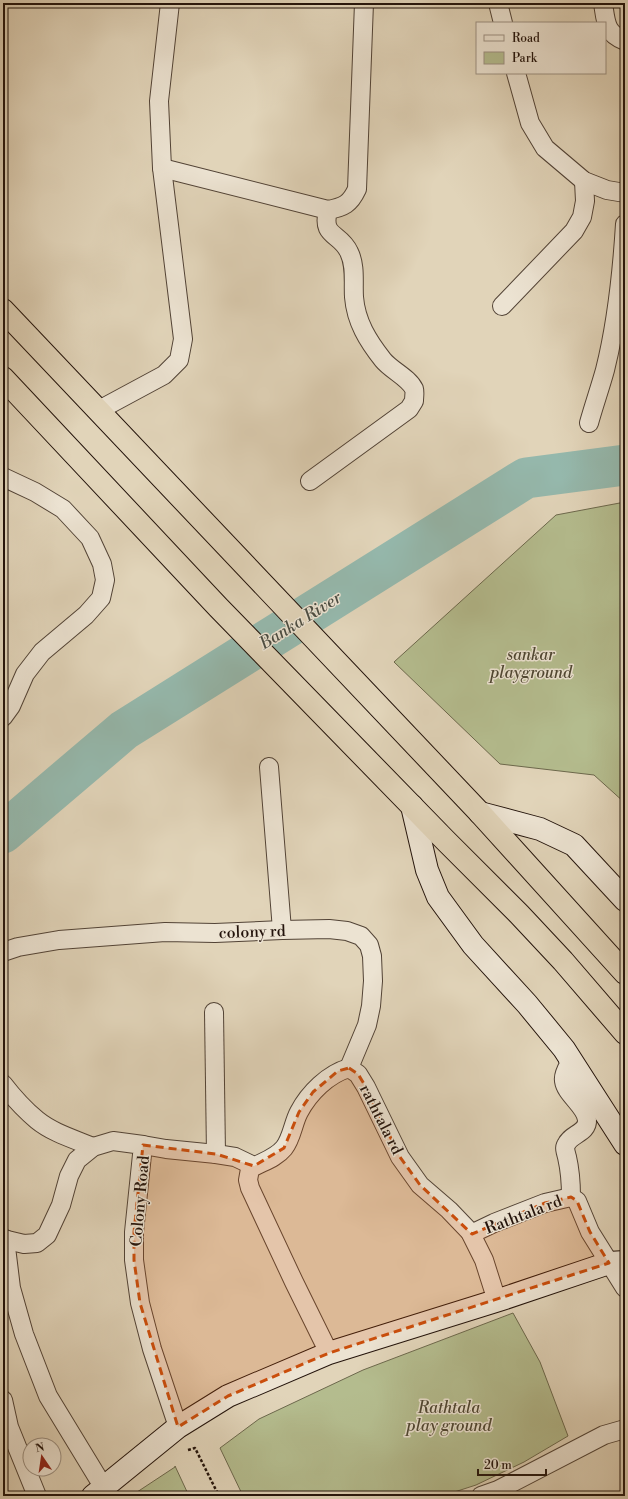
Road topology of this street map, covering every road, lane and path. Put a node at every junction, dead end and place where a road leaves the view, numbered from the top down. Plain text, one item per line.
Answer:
1 (170, 3) edge
2 (364, 3) edge
3 (498, 3) edge
4 (603, 3) edge
5 (503, 22) edge
6 (606, 22) edge
7 (606, 24) edge
8 (625, 41) edge
9 (516, 74) edge
10 (162, 168) junction
11 (584, 181) junction
12 (625, 193) edge
13 (328, 210) junction
14 (625, 224) edge
15 (502, 306) dead end
16 (3, 310) edge
17 (3, 378) edge
18 (99, 410) junction
19 (589, 423) dead end
20 (3, 477) edge
21 (310, 481) dead end
22 (3, 717) edge
23 (269, 767) dead end
24 (412, 806) junction
25 (480, 813) junction
26 (625, 900) edge
27 (282, 930) junction
28 (3, 952) edge
29 (625, 972) edge
30 (214, 1012) dead end
31 (625, 1034) edge
32 (568, 1057) junction
33 (348, 1068) junction
34 (3, 1084) edge
35 (625, 1144) edge
36 (143, 1145) junction
37 (93, 1147) junction
38 (216, 1154) junction
39 (254, 1166) junction
40 (571, 1197) junction
41 (472, 1234) junction
42 (4, 1239) edge
43 (617, 1262) edge
44 (625, 1288) edge
45 (497, 1301) junction
46 (329, 1353) junction
47 (3, 1400) edge
48 (178, 1427) junction
49 (625, 1429) edge
50 (184, 1450) dead end
51 (98, 1492) edge
52 (37, 1496) edge
53 (219, 1496) edge
54 (481, 1496) edge

1 - 10 street
2 - 13 street
3 - 5 street
4 - 6 street
7 - 8 street
9 - 11 street
10 - 13 street
10 - 18 street
11 - 12 street
11 - 15 street
13 - 21 street
14 - 19 street
16 - 18 highway
17 - 24 highway
18 - 25 highway
20 - 22 street
23 - 27 street
24 - 31 highway
24 - 32 street
25 - 26 street
25 - 29 highway
27 - 28 street, colony rd
27 - 33 street, colony rd
30 - 38 street
32 - 35 street
32 - 40 street
33 - 39 street, rathtala rd
33 - 41 street, rathtala rd
34 - 37 street
36 - 37 street, Colony Road
36 - 38 street
36 - 48 street, Colony Road
37 - 42 street, Colony Road
38 - 39 street
39 - 46 street
40 - 41 street, Rathtala rd
40 - 43 street, Rathtala rd
41 - 45 street, Rathtala rd
42 - 51 street
43 - 44 street, Rathtala rd
43 - 45 street
45 - 46 street
46 - 48 street
47 - 52 street
48 - 51 street
49 - 54 street
50 - 53 path

